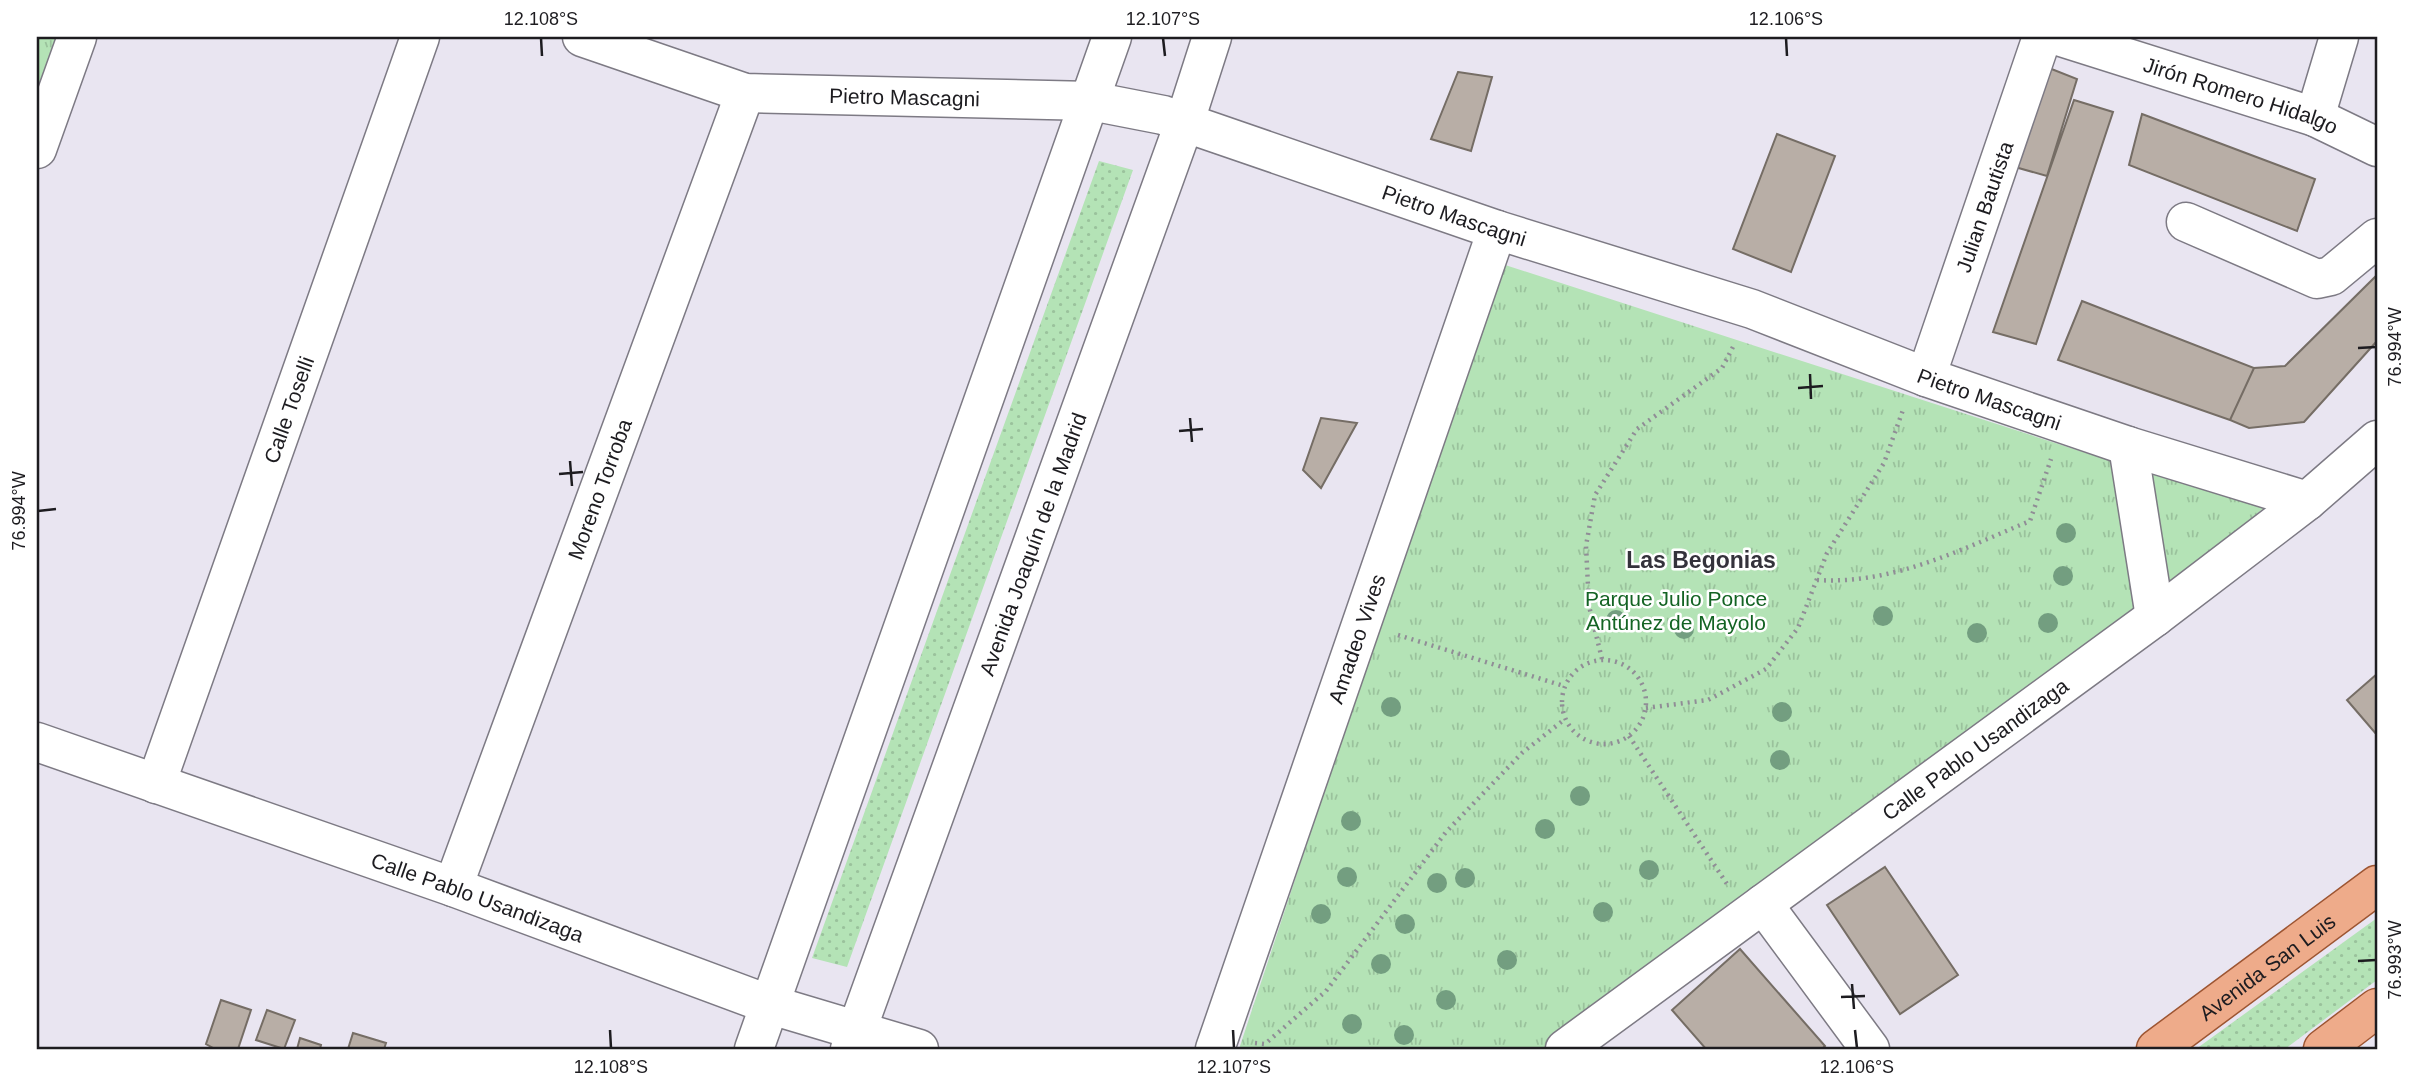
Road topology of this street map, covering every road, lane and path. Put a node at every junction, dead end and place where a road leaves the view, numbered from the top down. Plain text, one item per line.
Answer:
1 (77, 37) edge
2 (420, 37) edge
3 (582, 37) edge
4 (1112, 37) edge
5 (1212, 37) edge
6 (2042, 37) edge
7 (2061, 37) edge
8 (2339, 37) edge
9 (745, 93) junction
10 (1091, 101) junction
11 (2315, 117) junction
12 (1185, 121) junction
13 (2377, 147) edge
14 (37, 149) edge
15 (2186, 222) dead end
16 (1497, 230) junction
17 (2377, 238) edge
18 (1752, 309) junction
19 (1921, 375) junction
20 (2377, 440) edge
21 (2128, 446) junction
22 (2052, 456) dead end
23 (2307, 501) junction
24 (1816, 580) junction
25 (2155, 618) junction
26 (1363, 624) junction
27 (1602, 659) junction
28 (1564, 686) junction
29 (1646, 708) junction
30 (1565, 719) junction
31 (1629, 736) junction
32 (37, 742) edge
33 (156, 784) junction
34 (2377, 885) edge
35 (453, 887) junction
36 (1748, 898) junction
37 (768, 1004) junction
38 (2377, 1008) edge
39 (853, 1040) edge
40 (1217, 1044) edge
41 (754, 1049) edge
42 (919, 1049) edge
43 (1565, 1049) edge
44 (1870, 1049) edge
45 (2156, 1049) edge
46 (2323, 1049) edge

1 - 14 street
2 - 33 street, Calle Toselli
3 - 9 street, Pietro Mascagni
4 - 10 street
5 - 12 street, Avenida Joaquín de la Madrid
6 - 19 street, Julian Bautista
7 - 11 street, Jirón Romero Hidalgo
8 - 11 street
9 - 10 street, Pietro Mascagni
9 - 35 street, Moreno Torroba
10 - 12 street, Pietro Mascagni
10 - 37 street
11 - 13 street, Jirón Romero Hidalgo
12 - 16 street, Pietro Mascagni
12 - 39 street, Avenida Joaquín de la Madrid
15 - 17 street
16 - 18 street, Pietro Mascagni
16 - 26 street, Amadeo Vives
18 - 19 street, Pietro Mascagni
18 - 27 path
19 - 21 street, Pietro Mascagni
19 - 24 path
20 - 23 street, Calle Pablo Usandizaga
21 - 23 street, Pietro Mascagni
21 - 25 street
22 - 24 path
23 - 25 street, Calle Pablo Usandizaga
24 - 29 path
25 - 36 street, Calle Pablo Usandizaga
26 - 28 path
26 - 40 street, Amadeo Vives
27 - 28 path
27 - 29 path
28 - 30 path
29 - 31 path
30 - 31 path
30 - 40 path
31 - 36 path
32 - 33 street, Calle Pablo Usandizaga
33 - 35 street, Calle Pablo Usandizaga
34 - 45 main road, Avenida San Luis
35 - 37 street, Calle Pablo Usandizaga
36 - 43 street, Calle Pablo Usandizaga
36 - 44 street
37 - 39 street, Calle Pablo Usandizaga
37 - 41 street
38 - 46 main road
39 - 42 street, Calle Pablo Usandizaga

